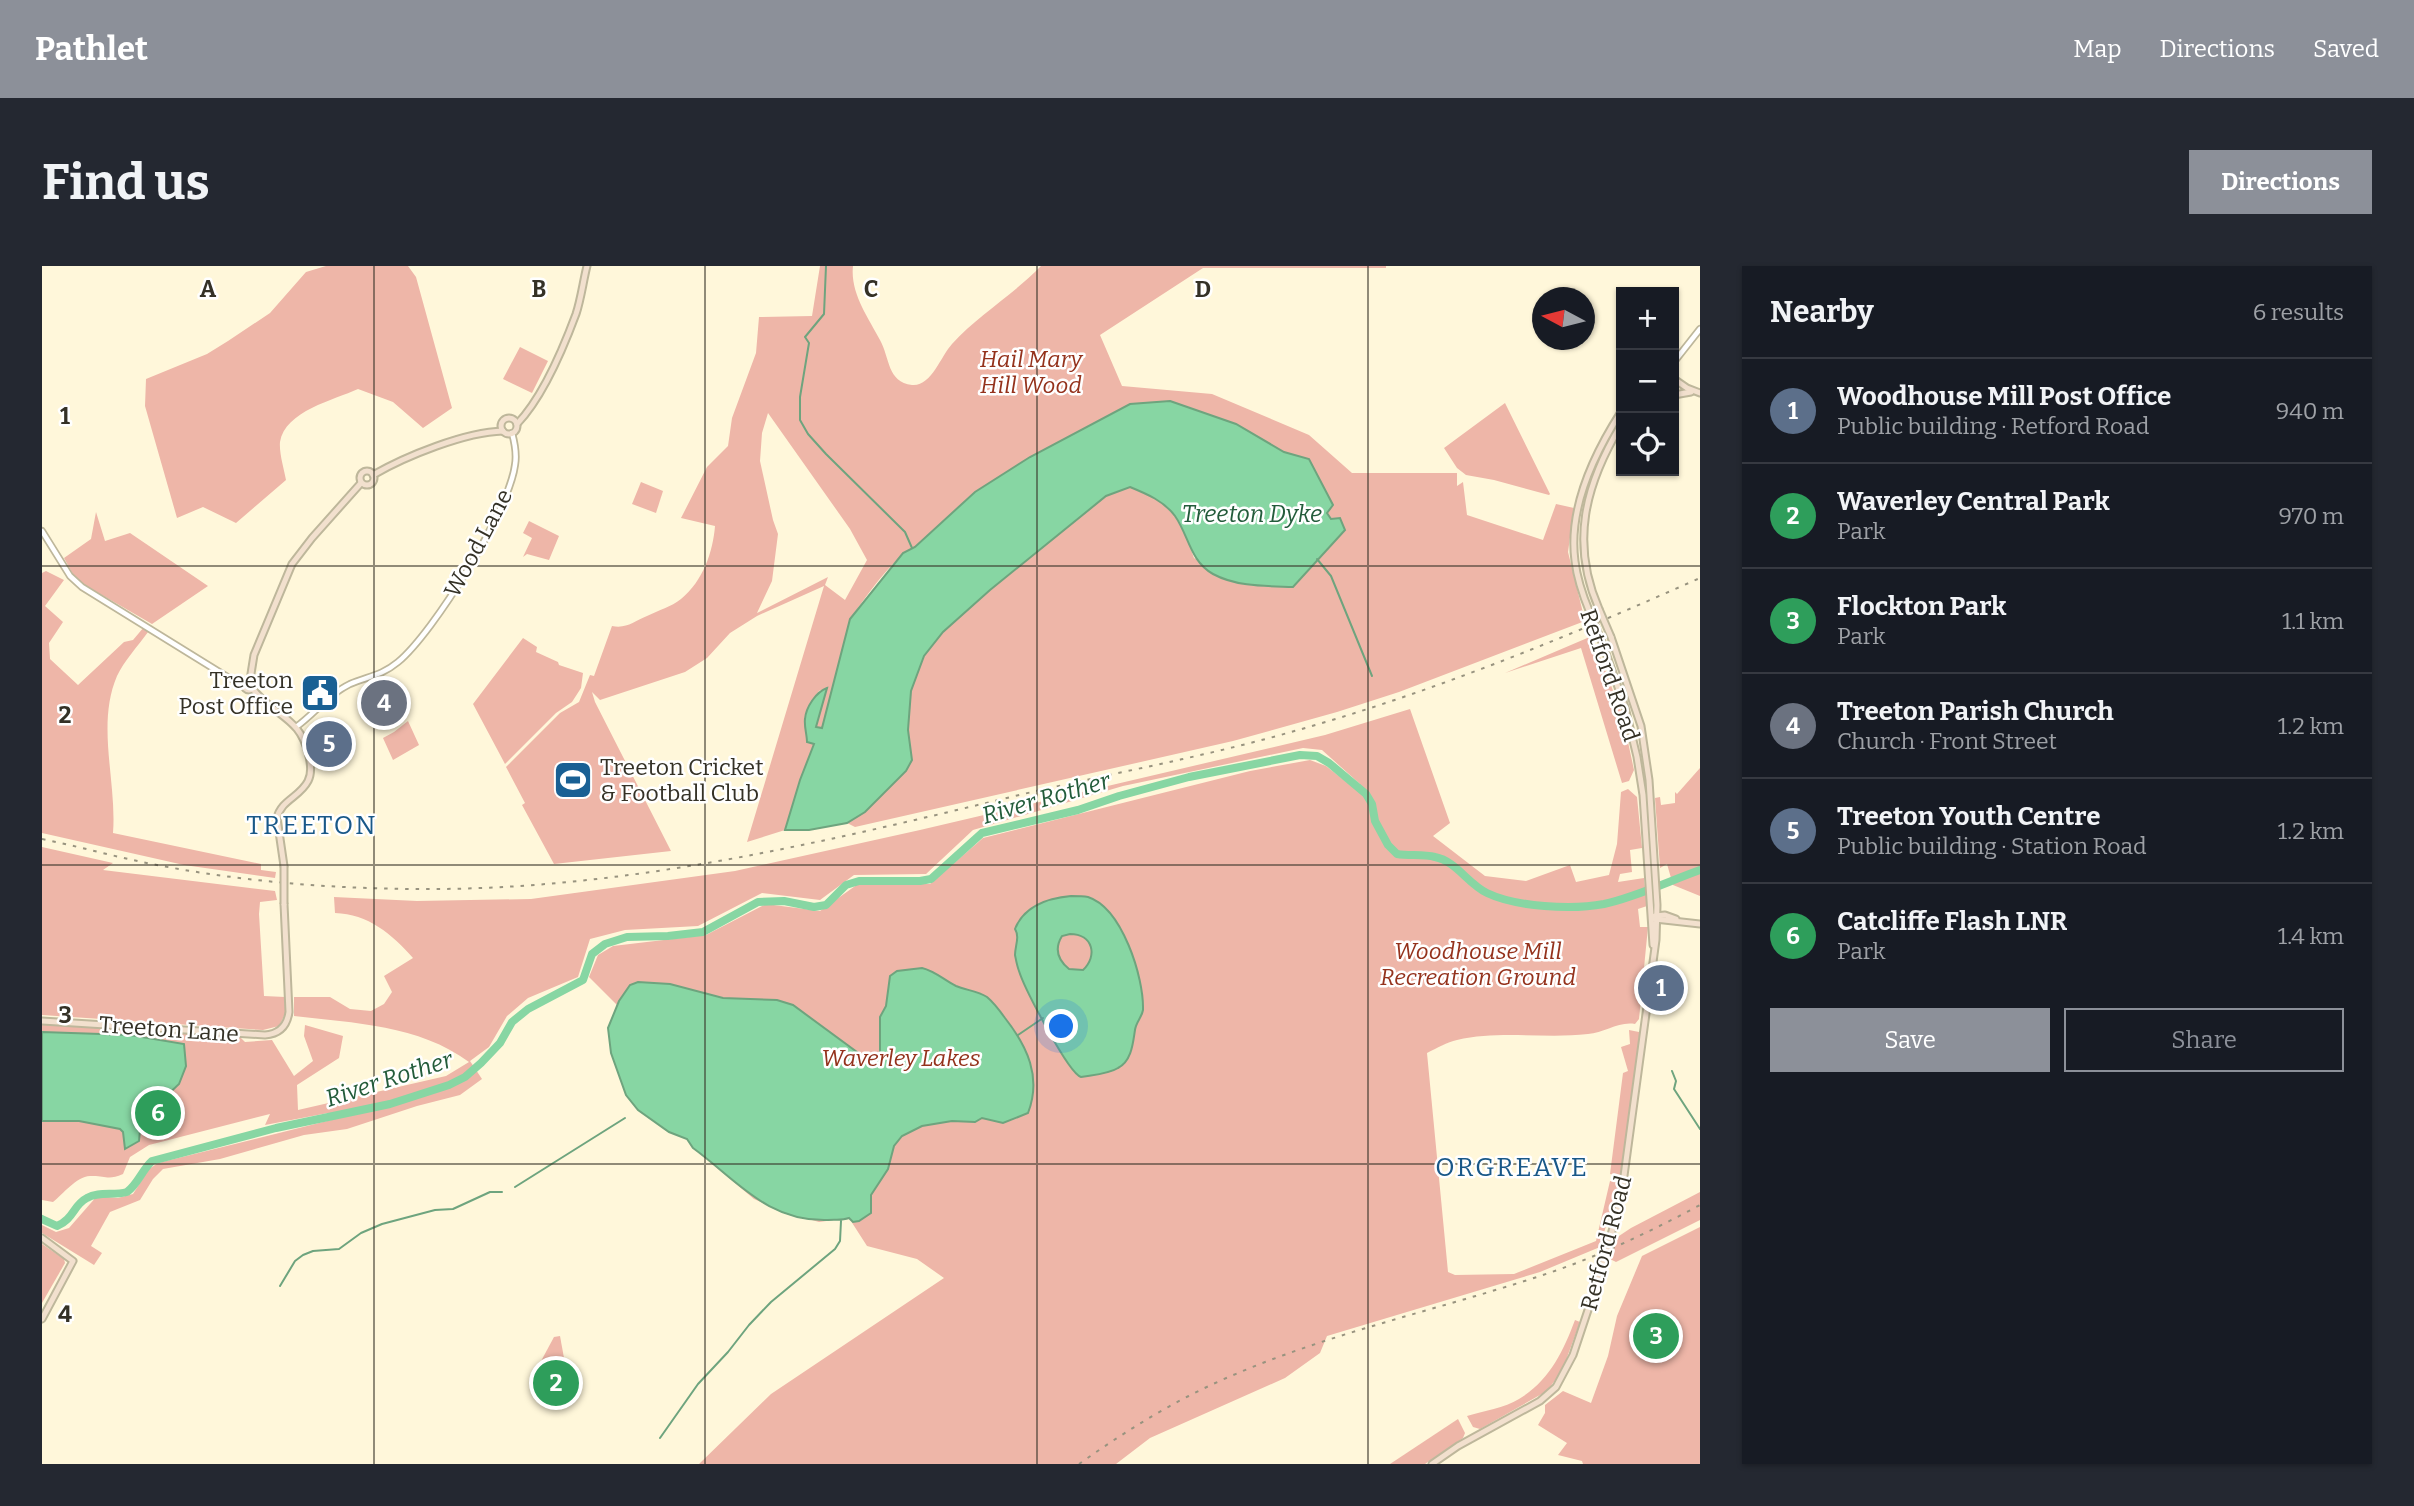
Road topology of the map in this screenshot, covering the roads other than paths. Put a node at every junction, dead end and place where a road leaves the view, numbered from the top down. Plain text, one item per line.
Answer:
1 (587, 266) edge
2 (1700, 329) edge
3 (1679, 354) edge
4 (1679, 384) edge
5 (1697, 393) edge
6 (1679, 395) edge
7 (528, 411) junction
8 (1620, 413) edge
9 (512, 418) junction
10 (502, 422) junction
11 (517, 424) junction
12 (489, 431) junction
13 (503, 431) junction
14 (512, 433) junction
15 (1616, 436) edge
16 (373, 475) junction
17 (361, 483) junction
18 (42, 531) edge
19 (250, 680) junction
20 (244, 684) junction
21 (253, 688) junction
22 (296, 727) junction
23 (1653, 880) junction
24 (1654, 893) junction
25 (1657, 905) junction
26 (1665, 915) junction
27 (1656, 918) junction
28 (1679, 921) junction
29 (1700, 924) edge
30 (42, 1021) edge
31 (42, 1238) edge
32 (42, 1319) edge
33 (1432, 1464) edge

1 - 7 main road
2 - 3 street
4 - 5 main road
5 - 6 main road
7 - 9 main road
7 - 11 main road
8 - 23 main road, Retford Road, bridge
9 - 10 main road
9 - 11 main road
10 - 12 main road
10 - 13 main road
11 - 14 main road
12 - 13 main road
12 - 16 main road
13 - 14 main road
14 - 22 street, Wood Lane
15 - 23 main road, Retford Road, bridge
16 - 17 main road
16 - 17 main road
17 - 19 main road
18 - 20 street
19 - 20 main road
19 - 21 main road
20 - 21 main road
21 - 22 main road
22 - 30 main road, Treeton Lane, bridge
23 - 24 main road, Retford Road
24 - 25 main road, Retford Road
24 - 27 main road, Retford Road
25 - 26 main road
25 - 27 main road, Retford Road
26 - 27 main road
26 - 28 main road
27 - 28 main road
27 - 33 main road, Retford Road
28 - 29 main road
31 - 32 main road

